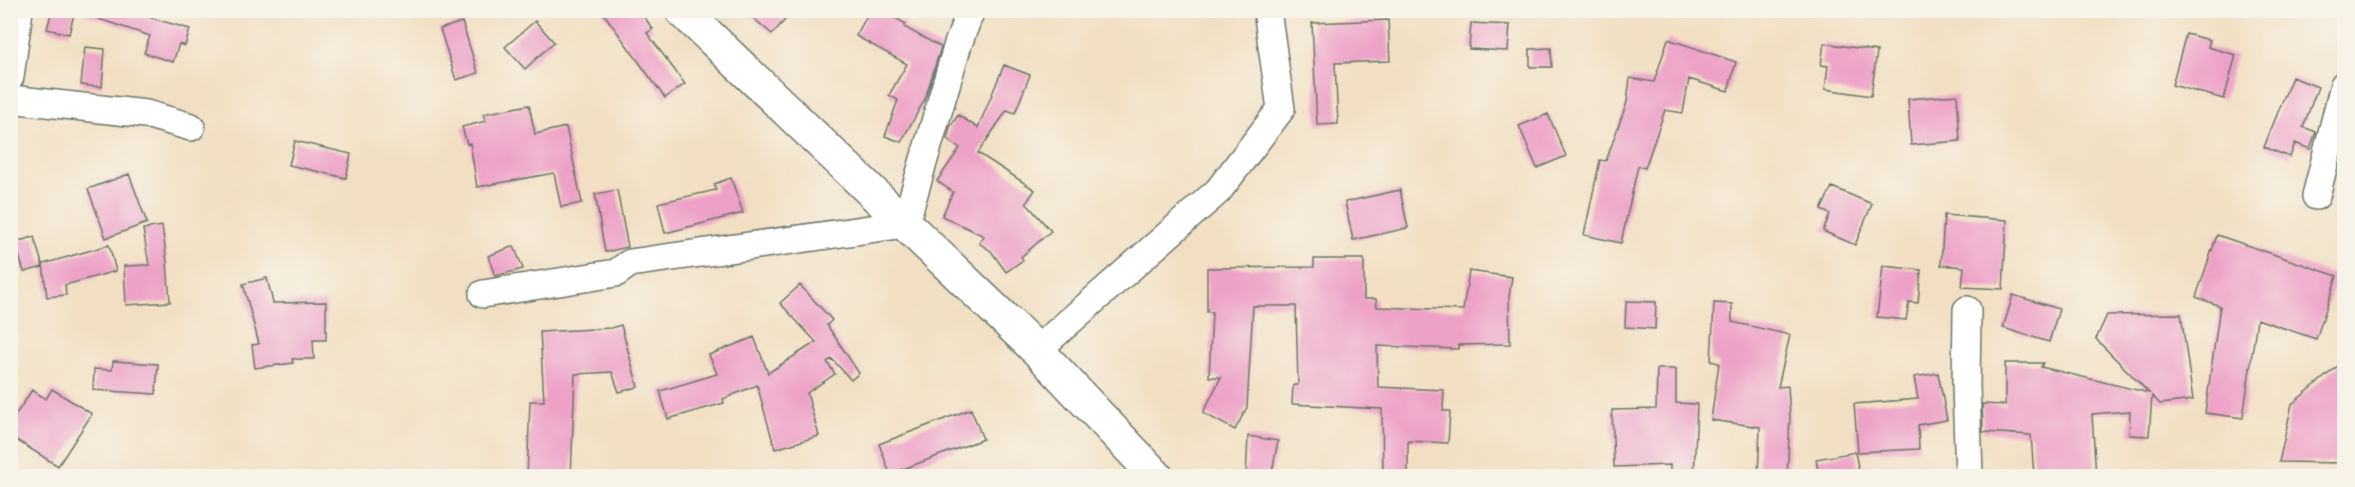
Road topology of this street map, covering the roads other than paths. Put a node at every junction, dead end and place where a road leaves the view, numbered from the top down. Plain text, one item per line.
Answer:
1 (19, 10) edge
2 (681, 10) edge
3 (971, 10) edge
4 (1267, 10) edge
5 (10, 77) edge
6 (2344, 86) edge
7 (10, 99) edge
8 (192, 127) dead end
9 (2316, 196) dead end
10 (905, 224) junction
11 (483, 294) dead end
12 (1967, 310) dead end
13 (1037, 350) junction
14 (1156, 477) edge
15 (1969, 477) edge

1 - 5 street
2 - 10 main road
3 - 10 street
4 - 13 street
6 - 9 street
7 - 8 street
10 - 11 street
10 - 13 main road
12 - 15 street
13 - 14 main road

